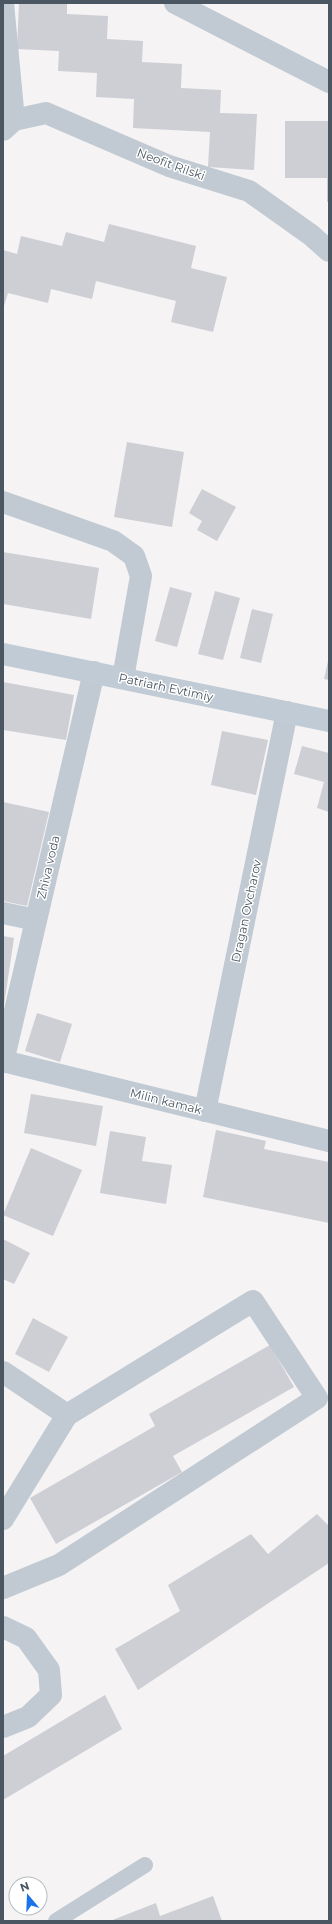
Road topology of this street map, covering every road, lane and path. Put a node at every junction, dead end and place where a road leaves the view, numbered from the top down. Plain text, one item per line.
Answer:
1 (3, 3) edge
2 (176, 3) edge
3 (329, 82) edge
4 (8, 125) edge
5 (329, 250) edge
6 (3, 502) edge
7 (3, 654) edge
8 (94, 672) junction
9 (123, 678) junction
10 (287, 712) junction
11 (329, 721) edge
12 (3, 913) edge
13 (36, 920) junction
14 (3, 1062) edge
15 (205, 1111) junction
16 (329, 1141) edge
17 (3, 1372) edge
18 (67, 1416) junction
19 (3, 1519) edge
20 (3, 1588) edge
21 (3, 1628) edge
22 (3, 1727) edge
23 (145, 1865) dead end
24 (56, 1921) edge

1 - 4 street
2 - 3 street
4 - 5 street, Neofit Rilski
6 - 9 street
7 - 8 street, Patriarh Evtimiy
8 - 9 street, Patriarh Evtimiy
8 - 13 street, Zhiva voda
9 - 10 street, Patriarh Evtimiy
10 - 11 street, Patriarh Evtimiy
10 - 15 street, Dragan Ovcharov
12 - 13 street
13 - 14 street, Zhiva voda
14 - 15 street, Milin kamak
15 - 16 street, Milin kamak
17 - 18 street
18 - 19 street
18 - 20 street
21 - 22 street
23 - 24 lane

